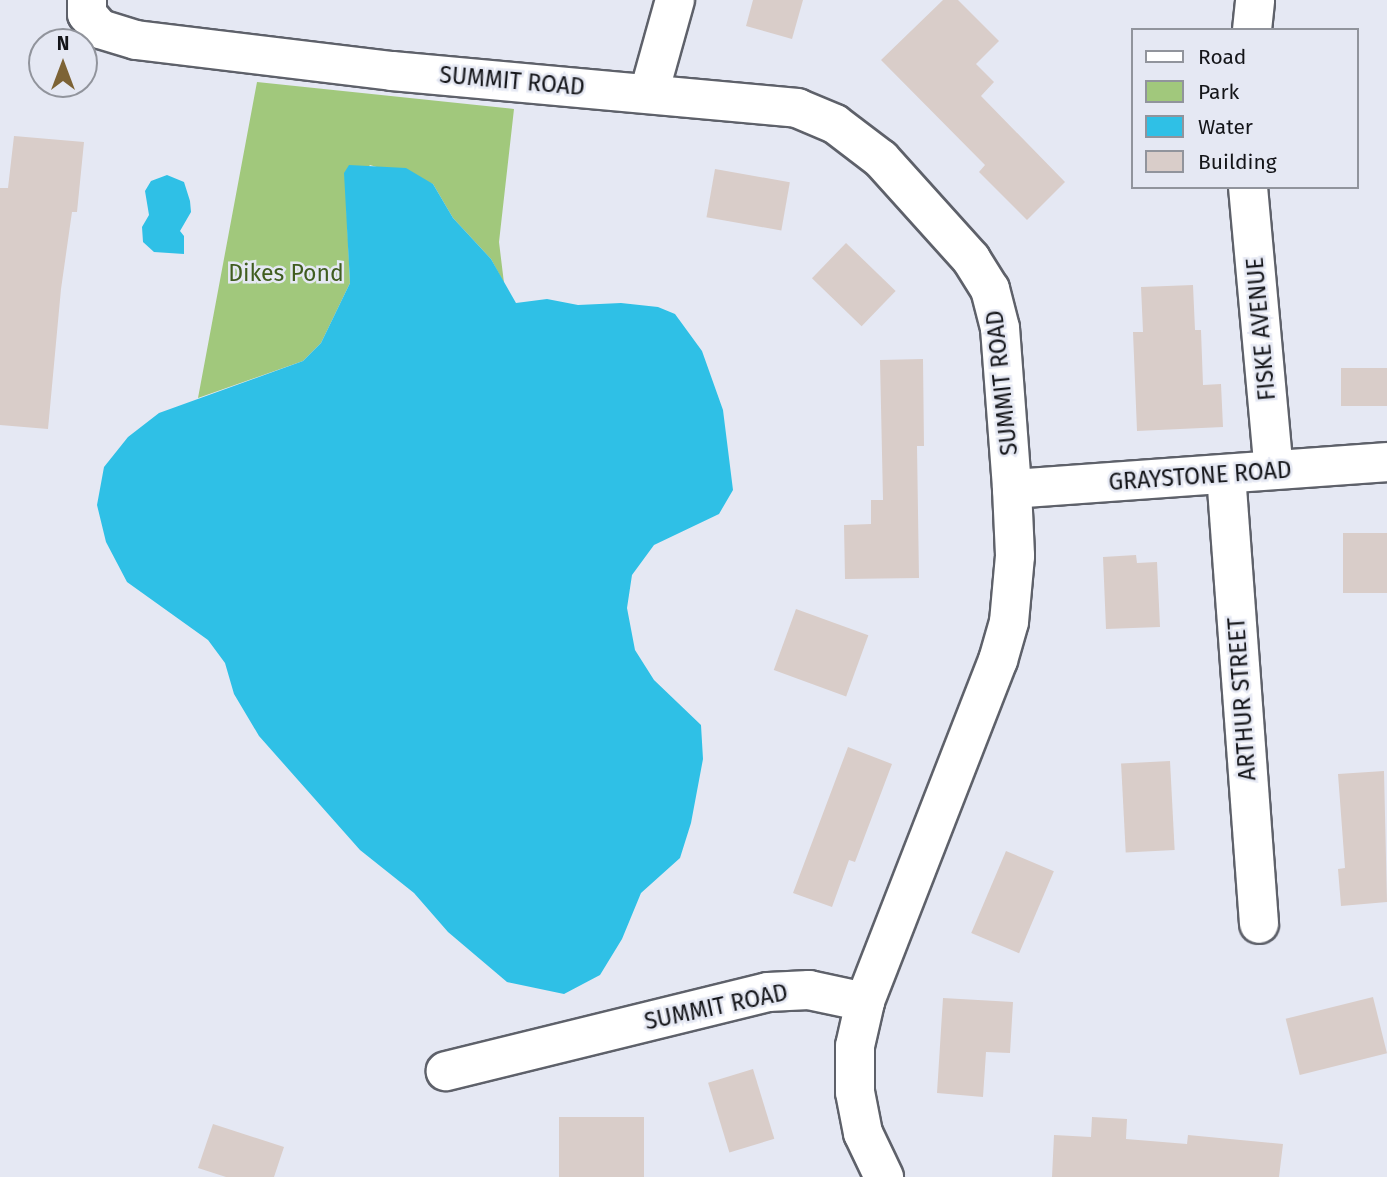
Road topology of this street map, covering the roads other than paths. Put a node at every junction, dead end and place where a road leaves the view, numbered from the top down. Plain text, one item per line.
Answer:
1 (675, 0) edge
2 (1255, 0) edge
3 (90, 12) edge
4 (1252, 28) edge
5 (649, 93) junction
6 (1248, 189) edge
7 (1387, 462) edge
8 (1274, 470) junction
9 (1226, 474) junction
10 (1012, 489) junction
11 (1259, 924) dead end
12 (865, 1002) junction
13 (446, 1071) dead end
14 (884, 1177) edge

1 - 5 street
2 - 4 street
3 - 5 street, SUMMIT ROAD
5 - 10 street, SUMMIT ROAD
6 - 8 street, FISKE AVENUE
7 - 8 street, GRAYSTONE ROAD
8 - 9 street, GRAYSTONE ROAD
9 - 10 street, GRAYSTONE ROAD
9 - 11 street, ARTHUR STREET
10 - 12 street, SUMMIT ROAD
12 - 13 street, SUMMIT ROAD
12 - 14 street

